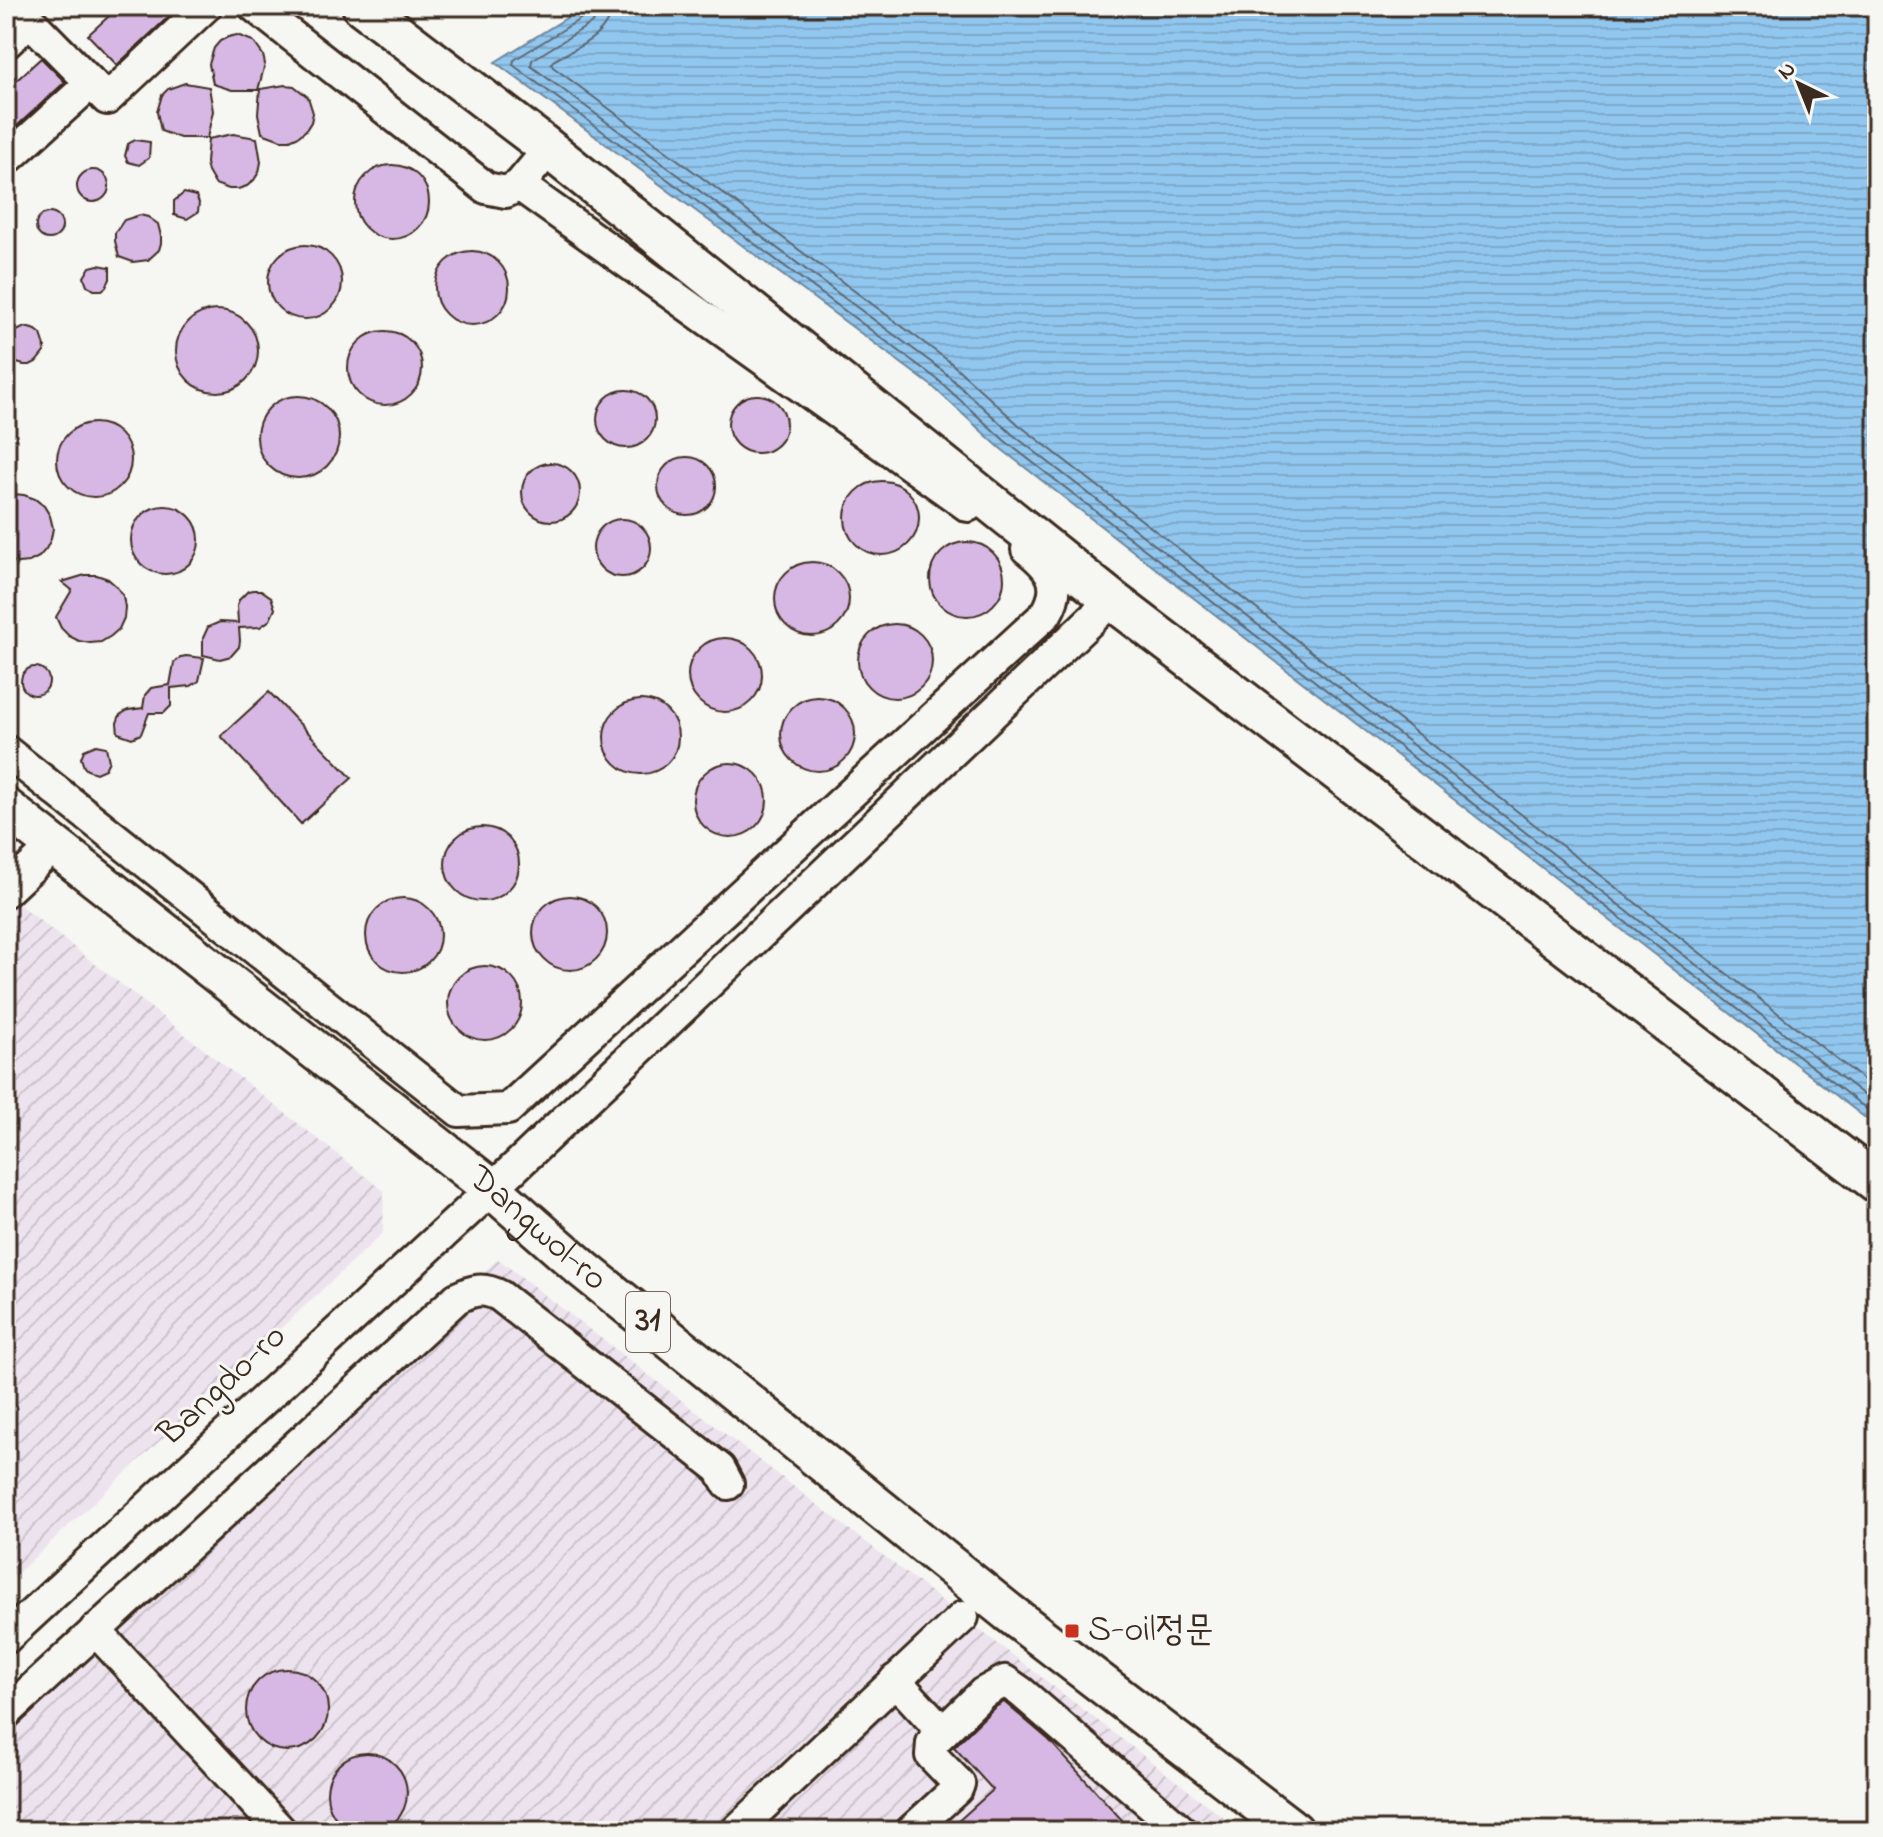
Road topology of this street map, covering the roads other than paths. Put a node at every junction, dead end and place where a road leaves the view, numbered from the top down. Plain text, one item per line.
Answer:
1 (206, 6) edge
2 (254, 6) edge
3 (362, 6) edge
4 (6, 43) edge
5 (91, 83) junction
6 (549, 149) junction
7 (6, 160) edge
8 (519, 185) junction
9 (1112, 600) junction
10 (6, 751) edge
11 (6, 808) edge
12 (54, 846) junction
13 (6, 891) edge
14 (1877, 1183) edge
15 (492, 1189) junction
16 (728, 1484) dead end
17 (963, 1617) dead end
18 (95, 1630) junction
19 (6, 1638) edge
20 (895, 1680) junction
21 (6, 1713) edge
22 (943, 1732) junction
23 (738, 1830) edge
24 (914, 1830) edge
25 (281, 1831) edge
26 (1182, 1831) edge
27 (1294, 1831) edge

1 - 5 street
2 - 8 street
3 - 6 main road
4 - 5 street
5 - 7 street
6 - 8 street
6 - 9 main road
8 - 10 street
9 - 14 main road
9 - 15 street, Bangdo-ro
11 - 12 main road, Dangwol-ro / 31
12 - 13 street
12 - 15 main road, Dangwol-ro / 31
15 - 19 street, Bangdo-ro
15 - 27 main road, Dangwol-ro / 31
16 - 18 street
17 - 20 street
18 - 21 street
18 - 25 street
20 - 22 street
20 - 23 street
22 - 24 street
22 - 26 street

